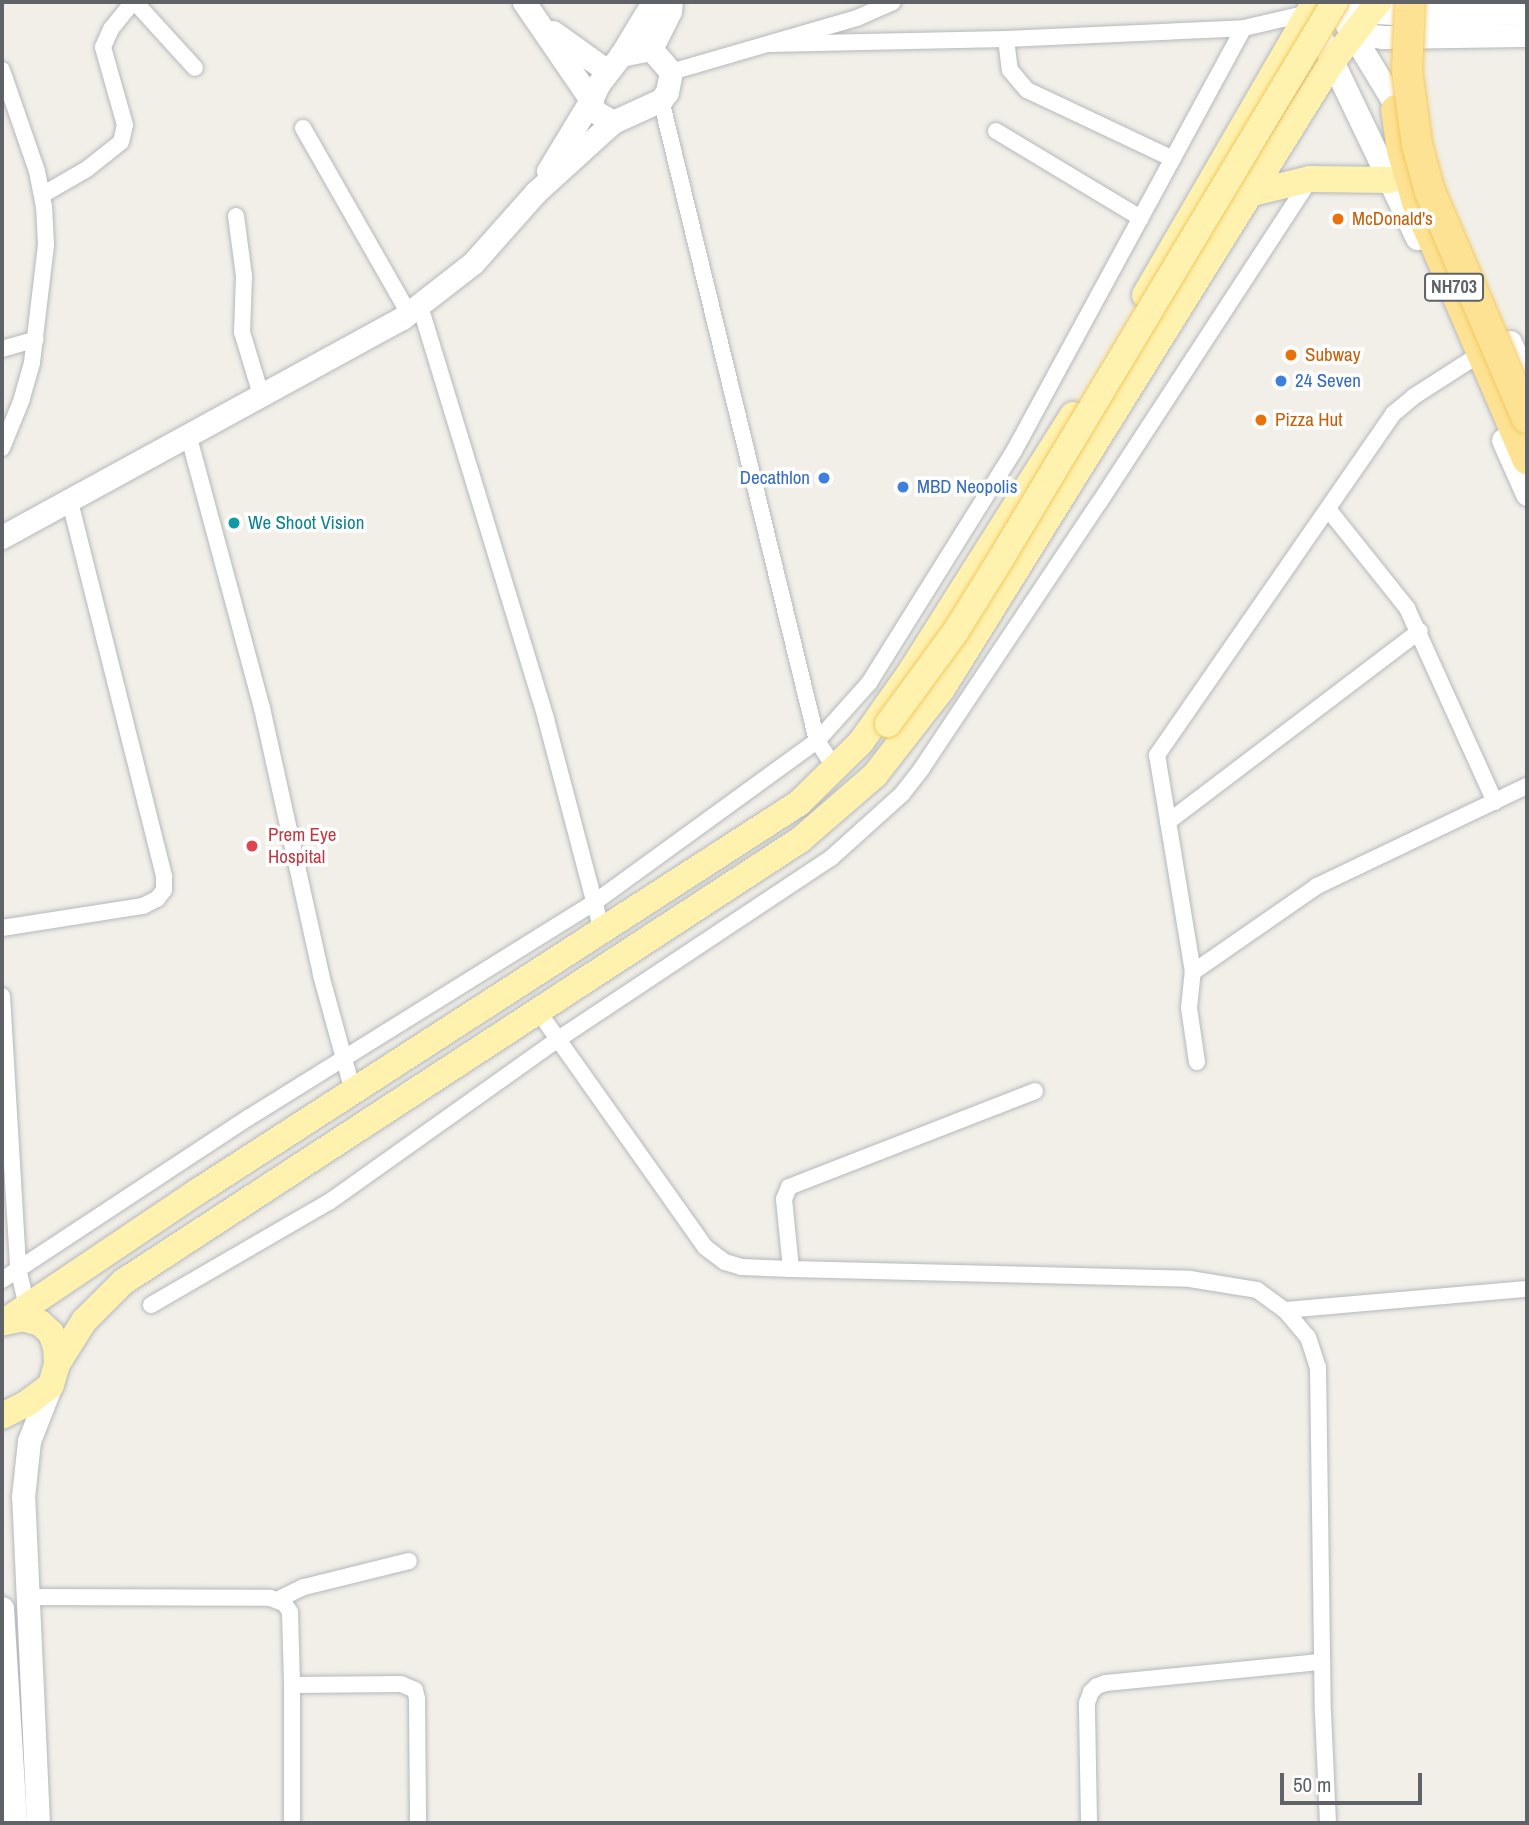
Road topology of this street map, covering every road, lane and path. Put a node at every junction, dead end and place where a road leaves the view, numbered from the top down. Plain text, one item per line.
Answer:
1 (134, 2) edge
2 (524, 2) edge
3 (653, 2) edge
4 (671, 2) edge
5 (893, 2) edge
6 (1410, 2) edge
7 (1322, 5) edge
8 (1375, 12) edge
9 (1527, 12) edge
10 (541, 24) junction
11 (1244, 28) junction
12 (1527, 35) edge
13 (1006, 38) junction
14 (769, 44) junction
15 (651, 49) junction
16 (1332, 62) junction
17 (614, 63) junction
18 (195, 68) dead end
19 (2, 70) edge
20 (671, 72) junction
21 (4, 88) edge
22 (590, 100) junction
23 (661, 100) junction
24 (613, 122) junction
25 (303, 128) dead end
26 (996, 131) dead end
27 (1173, 159) junction
28 (1310, 179) junction
29 (1390, 180) junction
30 (536, 192) junction
31 (1249, 194) junction
32 (42, 195) junction
33 (236, 216) dead end
34 (1141, 218) junction
35 (414, 310) junction
36 (36, 339) junction
37 (2, 349) edge
38 (1469, 361) junction
39 (1527, 380) edge
40 (261, 395) junction
41 (1527, 418) edge
42 (188, 434) junction
43 (2, 448) edge
44 (1527, 459) edge
45 (1527, 494) edge
46 (69, 498) junction
47 (1328, 509) junction
48 (2, 537) edge
49 (1420, 631) junction
50 (817, 741) junction
51 (861, 742) junction
52 (836, 769) junction
53 (1527, 786) edge
54 (1495, 802) junction
55 (1168, 822) junction
56 (595, 902) junction
57 (2, 928) edge
58 (602, 931) junction
59 (1193, 972) junction
60 (2, 996) edge
61 (538, 1012) junction
62 (557, 1040) junction
63 (344, 1059) junction
64 (1197, 1062) dead end
65 (353, 1091) junction
66 (1035, 1091) dead end
67 (19, 1268) junction
68 (790, 1269) junction
69 (2, 1280) edge
70 (1527, 1289) edge
71 (151, 1305) dead end
72 (1286, 1310) junction
73 (12, 1316) edge
74 (54, 1375) junction
75 (2, 1416) edge
76 (409, 1561) dead end
77 (28, 1597) junction
78 (279, 1600) junction
79 (2, 1609) edge
80 (3, 1644) edge
81 (1322, 1662) junction
82 (292, 1685) junction
83 (7, 1769) edge
84 (15, 1823) edge
85 (38, 1823) edge
86 (292, 1823) edge
87 (418, 1823) edge
88 (1089, 1823) edge
89 (1328, 1823) edge

1 - 18 street
1 - 32 street
2 - 10 street
3 - 17 street
4 - 15 street
5 - 14 street
6 - 41 highway, NH703, bridge
7 - 8 street
7 - 11 street
7 - 16 street
7 - 51 main road
7 - 51 main road, bridge
8 - 9 street
8 - 12 street
8 - 16 main road
8 - 39 street
8 - 44 highway, NH703
10 - 17 street
10 - 22 street
11 - 13 street
11 - 27 street
13 - 14 street
13 - 27 street
14 - 20 street
15 - 17 street
15 - 20 street
16 - 29 street
16 - 31 main road
17 - 22 street
19 - 21 street
20 - 23 street
21 - 32 street
22 - 24 street
22 - 30 street
23 - 24 street
23 - 50 street
24 - 30 street
25 - 35 street
26 - 34 street
27 - 34 street
28 - 29 main road
28 - 31 main road
28 - 62 street
29 - 38 street
30 - 35 street
31 - 61 main road
32 - 36 street
33 - 40 street
34 - 50 street
35 - 40 street
35 - 56 street
36 - 37 street
36 - 43 street
38 - 45 street
38 - 47 street
40 - 42 street
42 - 46 street
42 - 63 street
46 - 48 street
46 - 57 street
47 - 49 street
47 - 55 street
49 - 54 street
49 - 55 street
50 - 52 street
50 - 56 street
51 - 52 main road
52 - 58 main road
53 - 54 street
54 - 59 street
55 - 59 street
56 - 58 street
56 - 63 street
58 - 65 main road
59 - 64 street
60 - 67 street
61 - 62 street
61 - 74 main road
62 - 68 street
62 - 71 street
63 - 65 street
63 - 67 street
65 - 73 main road
66 - 68 street
67 - 69 street
67 - 73 street
68 - 72 street
70 - 72 street
72 - 81 street
73 - 74 main road
74 - 75 main road
74 - 77 street
76 - 78 street
77 - 78 street
77 - 85 street
78 - 82 street
79 - 80 street
80 - 83 street
81 - 88 street
81 - 89 street
82 - 86 street
82 - 87 street
83 - 84 street

